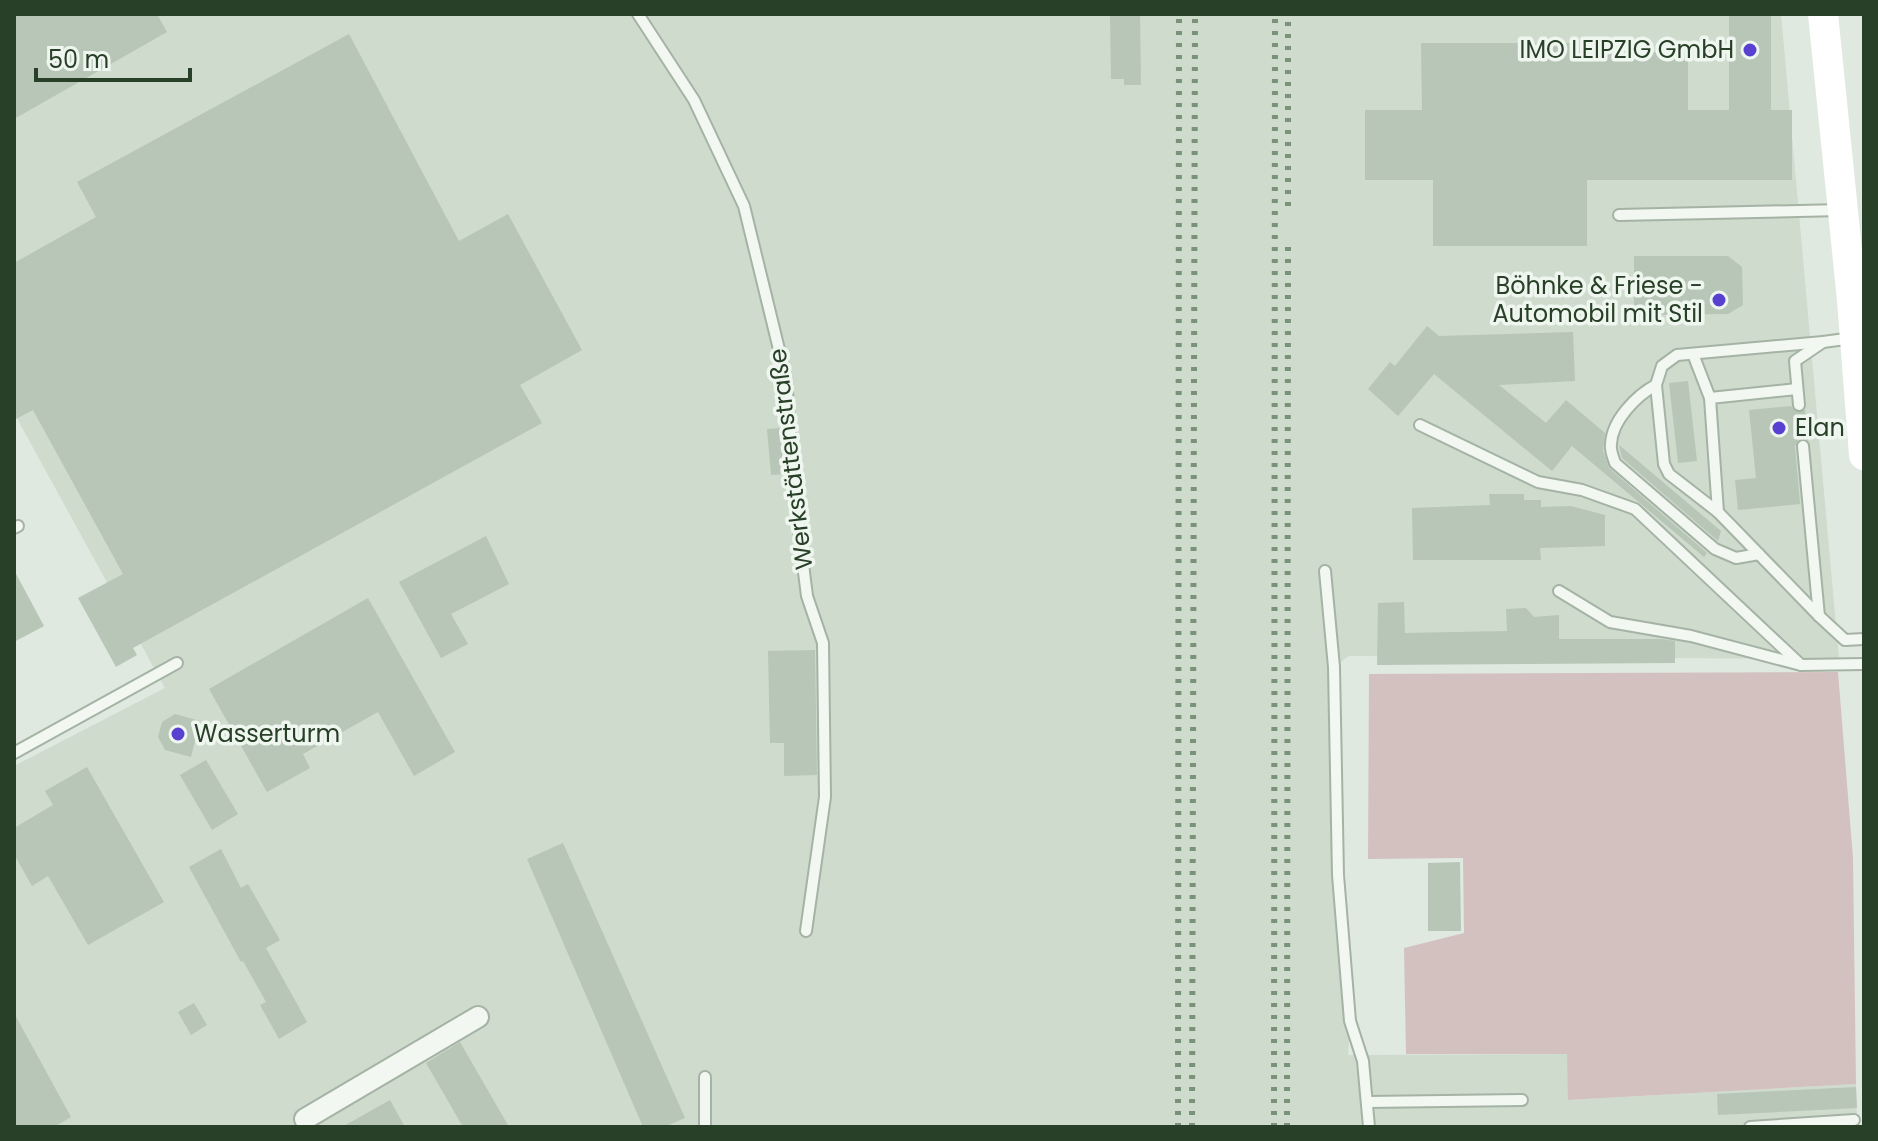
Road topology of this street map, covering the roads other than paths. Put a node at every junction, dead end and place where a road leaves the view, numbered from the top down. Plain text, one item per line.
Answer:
1 (638, 14) edge
2 (1823, 14) edge
3 (1843, 210) junction
4 (1619, 215) dead end
5 (1855, 338) junction
6 (1823, 342) junction
7 (1693, 354) junction
8 (1656, 385) junction
9 (1797, 389) junction
10 (1710, 398) junction
11 (1799, 405) dead end
12 (1420, 425) dead end
13 (1803, 446) dead end
14 (1864, 455) edge
15 (1718, 512) junction
16 (1759, 554) junction
17 (1325, 571) dead end
18 (1559, 591) dead end
19 (1819, 616) junction
20 (1864, 639) edge
21 (177, 663) dead end
22 (1864, 664) edge
23 (1801, 665) junction
24 (14, 753) edge
25 (806, 931) dead end
26 (478, 1017) dead end
27 (705, 1077) dead end
28 (1522, 1100) dead end
29 (1367, 1102) junction
30 (305, 1119) dead end
31 (1854, 1120) dead end
32 (705, 1127) edge
33 (1369, 1127) edge
34 (1750, 1127) edge

1 - 25 lane, Werkstättenstraße
2 - 3 main road
3 - 4 lane
3 - 5 main road
5 - 6 lane
5 - 14 main road
6 - 7 lane
6 - 9 lane
7 - 8 lane
7 - 10 lane
8 - 15 lane
8 - 16 lane
9 - 10 lane
9 - 11 lane
10 - 15 lane
12 - 23 lane
13 - 19 lane
15 - 16 lane
16 - 19 lane
17 - 29 lane
18 - 23 lane
19 - 20 lane
21 - 24 lane
22 - 23 lane
26 - 30 street
27 - 32 lane
28 - 29 lane
29 - 33 lane
31 - 34 lane

